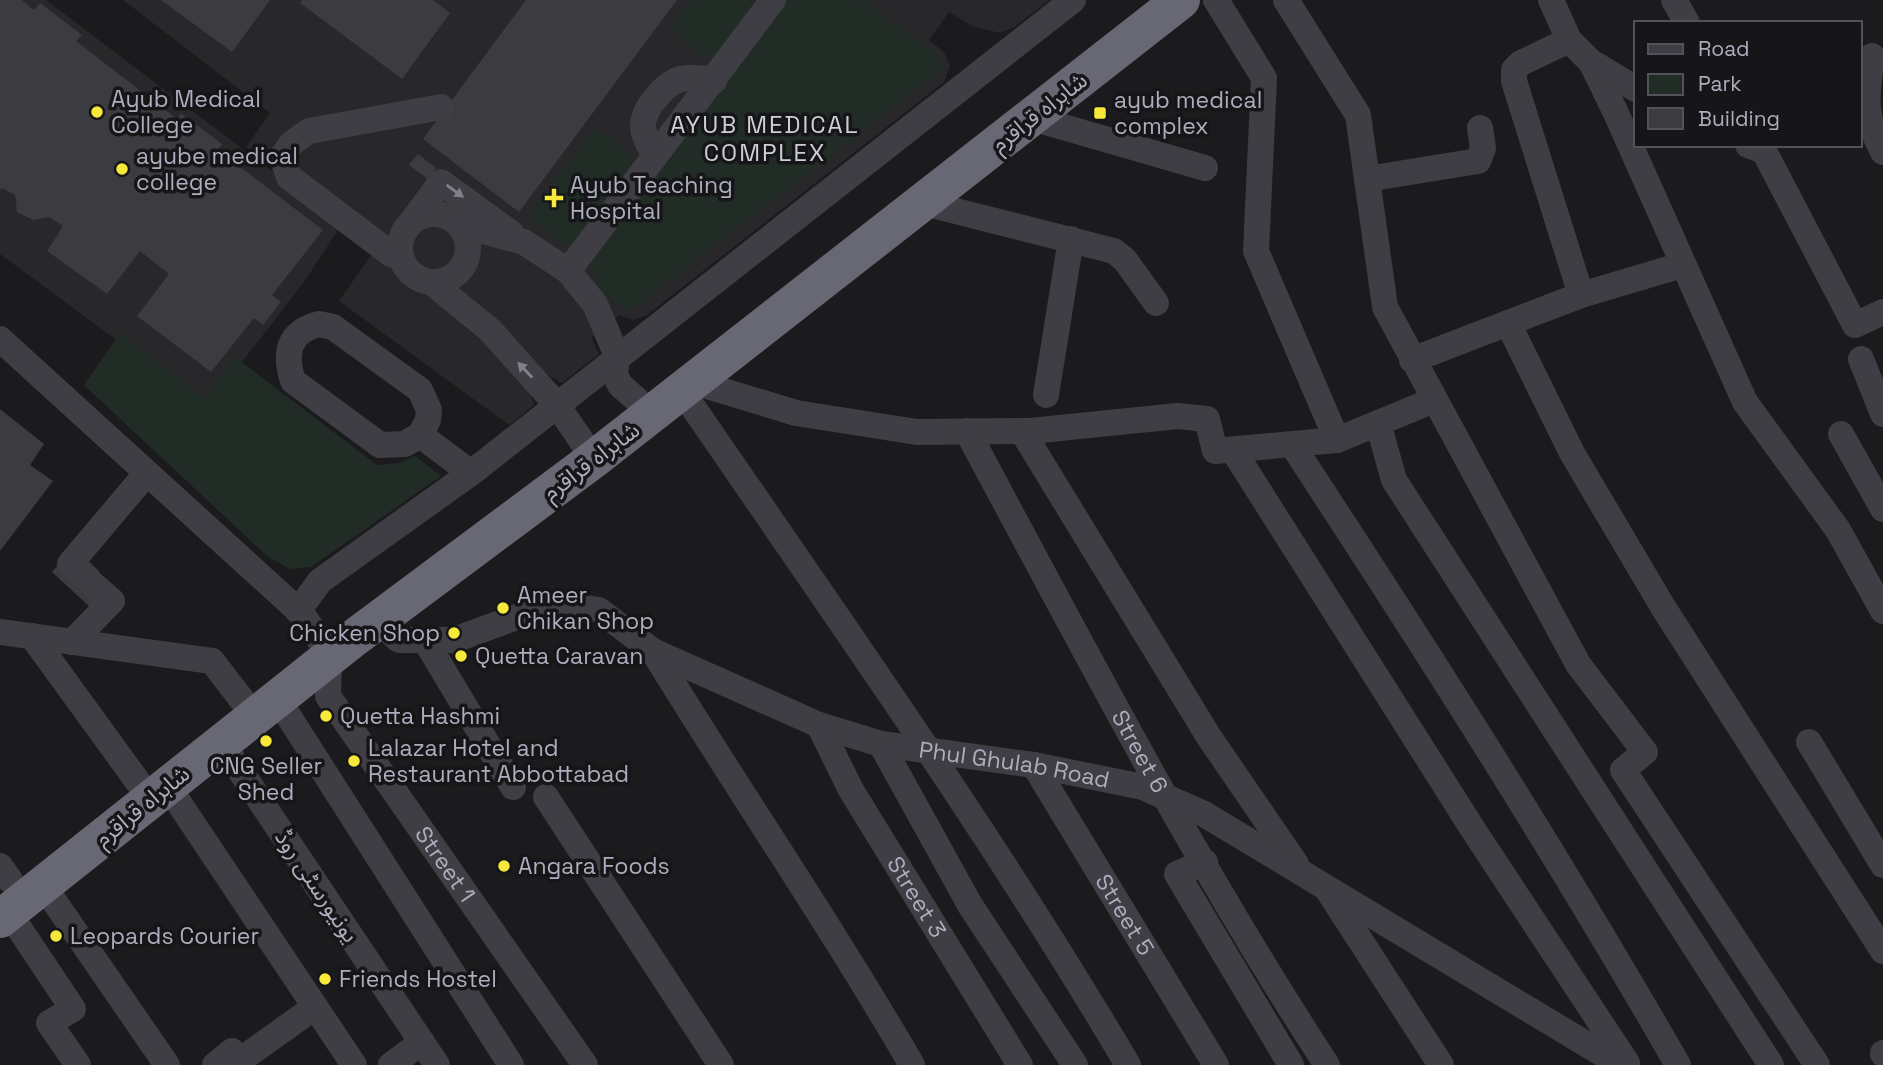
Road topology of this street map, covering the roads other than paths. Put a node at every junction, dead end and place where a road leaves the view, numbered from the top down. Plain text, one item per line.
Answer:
1 (773, 0) edge
2 (1073, 0) edge
3 (1148, 0) edge
4 (1181, 0) edge
5 (1216, 0) edge
6 (1286, 0) edge
7 (1551, 0) edge
8 (1674, 0) edge
9 (1686, 21) edge
10 (1569, 40) junction
11 (1872, 56) edge
12 (1591, 62) junction
13 (713, 81) junction
14 (1634, 88) edge
15 (441, 107) dead end
16 (1032, 118) junction
17 (1480, 128) dead end
18 (1753, 147) edge
19 (1883, 152) edge
20 (655, 156) junction
21 (1205, 168) dead end
22 (1367, 179) junction
23 (924, 203) junction
24 (411, 223) junction
25 (458, 224) junction
26 (1071, 239) junction
27 (524, 242) junction
28 (391, 254) dead end
29 (1682, 265) junction
30 (568, 271) junction
31 (431, 282) junction
32 (1581, 295) junction
33 (1156, 303) dead end
34 (1883, 312) edge
35 (1508, 323) junction
36 (605, 327) junction
37 (646, 333) junction
38 (0, 339) edge
39 (617, 356) junction
40 (1861, 359) dead end
41 (1412, 360) junction
42 (688, 386) junction
43 (1046, 395) dead end
44 (637, 400) junction
45 (1434, 400) junction
46 (556, 405) junction
47 (1883, 414) edge
48 (1378, 423) junction
49 (967, 431) junction
50 (1022, 431) junction
51 (1842, 434) dead end
52 (420, 435) junction
53 (1337, 440) junction
54 (583, 443) junction
55 (1293, 446) junction
56 (1233, 450) junction
57 (471, 473) junction
58 (146, 474) junction
59 (1883, 509) edge
60 (320, 581) junction
61 (266, 584) junction
62 (1883, 611) edge
63 (378, 622) junction
64 (0, 632) edge
65 (32, 636) junction
66 (315, 636) junction
67 (425, 640) junction
68 (72, 642) junction
69 (653, 651) junction
70 (260, 699) junction
71 (819, 725) junction
72 (221, 742) junction
73 (1809, 743) dead end
74 (881, 744) junction
75 (930, 751) junction
76 (1034, 765) junction
77 (153, 783) junction
78 (513, 787) dead end
79 (545, 797) dead end
80 (1168, 798) junction
81 (1205, 862) junction
82 (1883, 865) edge
83 (1300, 870) junction
84 (1324, 884) junction
85 (10, 892) edge
86 (1883, 951) edge
87 (315, 1007) junction
88 (422, 1042) junction
89 (78, 1065) edge
90 (167, 1065) edge
91 (215, 1065) edge
92 (354, 1065) edge
93 (391, 1065) edge
94 (437, 1065) edge
95 (511, 1065) edge
96 (585, 1065) edge
97 (721, 1065) edge
98 (912, 1065) edge
99 (1020, 1065) edge
100 (1075, 1065) edge
101 (1128, 1065) edge
102 (1216, 1065) edge
103 (1291, 1065) edge
104 (1326, 1065) edge
105 (1441, 1065) edge
106 (1622, 1065) edge
107 (1628, 1065) edge
108 (1678, 1065) edge
109 (1771, 1065) edge
110 (1817, 1065) edge

1 - 13 street
2 - 37 street
3 - 44 highway, شاہراہ قراقرم
4 - 16 highway, شاہراہ قراقرم
5 - 53 street
6 - 22 street
7 - 10 street
8 - 9 street
10 - 12 street
10 - 32 street
11 - 19 street
12 - 14 street
12 - 29 street
13 - 20 street
13 - 20 street
15 - 28 street
16 - 21 street
16 - 23 highway, شاہراہ قراقرم
17 - 22 street
18 - 34 street
20 - 30 street
22 - 41 street
23 - 26 street
23 - 42 highway, شاہراہ قراقرم
24 - 25 street
24 -> 27 street
24 - 31 street
25 - 27 street
25 - 31 street
26 - 33 street
26 - 43 street
27 - 30 street
29 - 32 street
29 - 62 street
30 - 36 street
46 -> 31 street
32 - 35 street
35 - 41 street
35 - 86 street
36 - 37 street
36 - 39 street
37 - 39 street
38 - 58 street
39 - 44 street
39 - 46 street
40 - 47 street
41 - 45 street
42 - 49 street
42 - 63 highway, شاہراہ قراقرم
42 - 75 street
44 - 54 highway, شاہراہ قراقرم
45 - 48 street
45 - 110 street
46 - 54 street
46 - 57 street
48 - 53 street
48 - 109 street
49 - 50 street
49 - 80 street, Street 6
50 - 56 street
50 - 83 street
51 - 59 street
52 - 52 street
52 - 57 street
53 - 55 street
54 - 66 highway, شاہراہ قراقرم
55 - 56 street
55 - 108 street
56 - 107 street
57 - 60 street
58 - 61 street
58 - 68 street
60 - 61 street
60 - 66 street
61 - 66 street
63 - 66 highway, شاہراہ قراقرم
63 - 67 street, Phul Ghulab Road
64 - 65 street
65 - 68 street
65 - 77 street
66 - 70 highway, شاہراہ قراقرم
66 - 96 street, Street 1
67 - 69 street, Phul Ghulab Road
67 - 78 street
68 - 70 street
69 - 71 street, Phul Ghulab Road
69 - 98 street
70 - 72 highway, شاہراہ قراقرم
70 - 77 highway, شاہراہ قراقرم
70 - 95 street
71 - 74 street, Phul Ghulab Road
71 - 99 street, Street 3
72 - 77 highway, شاہراہ قراقرم
72 - 88 street, یونیورسٹی روڈ
73 - 82 street
74 - 75 street, Phul Ghulab Road
74 - 100 street
75 - 76 street, Phul Ghulab Road
75 - 101 street
76 - 80 street, Phul Ghulab Road
76 - 102 street, Street 5
77 - 85 highway, شاہراہ قراقرم
77 - 87 street
79 - 97 street
80 - 81 street, Street 6
80 - 83 street, Phul Ghulab Road
81 - 103 street
81 - 104 street, Street 6
83 - 84 street, Phul Ghulab Road
84 - 105 street
84 - 106 street, Phul Ghulab Road
85 - 89 street
85 - 90 street
87 - 91 street
87 - 92 street
88 - 93 street
88 - 94 street, یونیورسٹی روڈ

